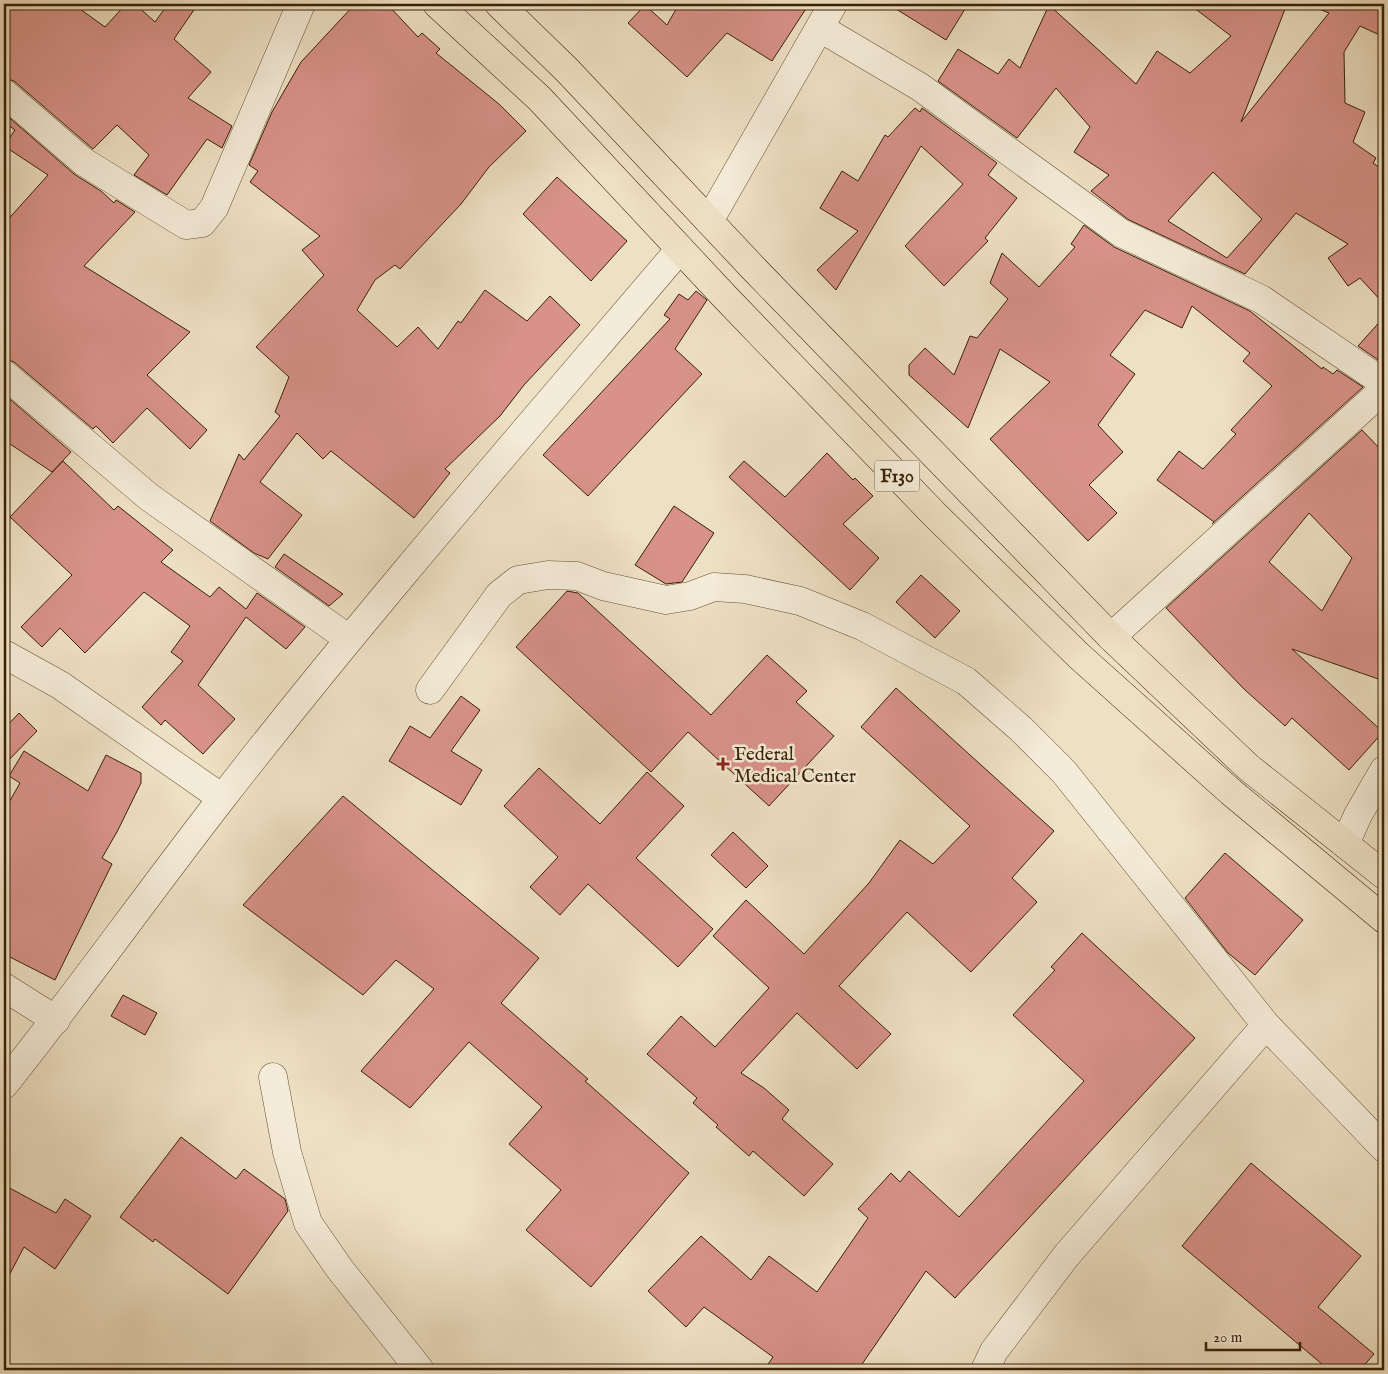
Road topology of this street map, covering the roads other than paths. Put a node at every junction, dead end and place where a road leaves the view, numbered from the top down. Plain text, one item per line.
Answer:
1 (302, 4) edge
2 (437, 4) edge
3 (499, 4) edge
4 (833, 4) edge
5 (820, 28) junction
6 (4, 93) edge
7 (709, 221) junction
8 (680, 249) junction
9 (4, 374) edge
10 (1384, 383) edge
11 (1384, 389) edge
12 (1111, 637) junction
13 (349, 639) junction
14 (4, 654) edge
15 (430, 690) dead end
16 (1384, 770) edge
17 (222, 798) junction
18 (1344, 844) junction
19 (1384, 875) edge
20 (1384, 919) edge
21 (4, 986) edge
22 (56, 1020) junction
23 (1266, 1025) junction
24 (273, 1077) dead end
25 (4, 1085) edge
26 (1384, 1148) edge
27 (420, 1370) edge
28 (985, 1370) edge

1 - 6 street
2 - 8 main road, F130
3 - 7 main road, F130
4 - 5 street
5 - 7 street
5 - 10 street
7 - 12 main road, F130
8 - 13 street
8 - 20 main road, F130
9 - 13 street
11 - 12 street
12 - 18 main road, F130
13 - 17 street
14 - 17 street
15 - 23 street
16 - 18 street
17 - 22 street
18 - 19 main road, F130
21 - 22 street
22 - 25 street
23 - 26 street
23 - 28 street
24 - 27 street

